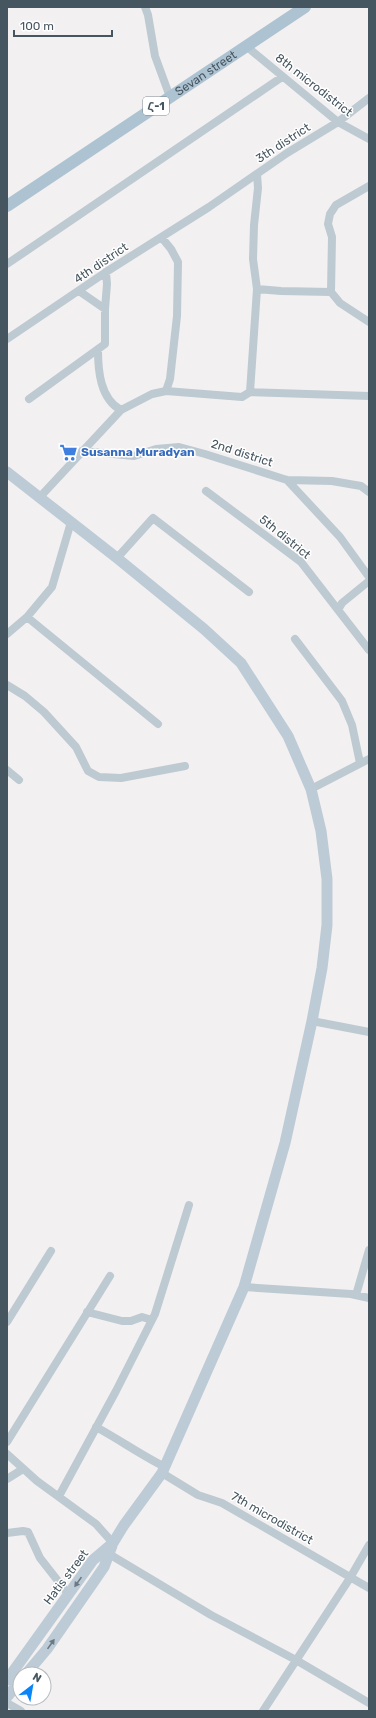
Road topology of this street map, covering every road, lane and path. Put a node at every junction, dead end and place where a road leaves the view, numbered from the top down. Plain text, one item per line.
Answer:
1 (145, 7) edge
2 (305, 7) edge
3 (246, 46) junction
4 (282, 77) junction
5 (170, 97) junction
6 (369, 98) edge
7 (338, 122) junction
8 (369, 140) edge
9 (257, 174) junction
10 (369, 186) edge
11 (7, 206) edge
12 (209, 207) joint
13 (162, 238) junction
14 (7, 264) edge
15 (106, 272) junction
16 (257, 289) junction
17 (79, 291) junction
18 (331, 292) junction
19 (105, 309) junction
20 (369, 322) edge
21 (7, 339) edge
22 (98, 350) junction
23 (166, 391) junction
24 (250, 392) junction
25 (369, 396) edge
26 (29, 399) dead end
27 (120, 410) junction
28 (82, 452) junction
29 (7, 472) edge
30 (287, 480) junction
31 (206, 491) dead end
32 (369, 492) edge
33 (39, 498) junction
34 (71, 522) junction
35 (117, 558) junction
36 (369, 577) edge
37 (369, 581) edge
38 (249, 592) dead end
39 (338, 610) junction
40 (27, 617) junction
41 (7, 634) edge
42 (295, 639) dead end
43 (369, 650) edge
44 (7, 685) edge
45 (158, 724) dead end
46 (369, 759) edge
47 (360, 763) junction
48 (185, 766) dead end
49 (7, 770) edge
50 (19, 780) dead end
51 (311, 789) junction
52 (312, 1021) junction
53 (369, 1032) edge
54 (189, 1205) dead end
55 (369, 1250) edge
56 (50, 1251) dead end
57 (110, 1276) dead end
58 (244, 1287) junction
59 (356, 1295) junction
60 (369, 1298) edge
61 (87, 1312) junction
62 (152, 1320) junction
63 (7, 1322) edge
64 (96, 1427) junction
65 (7, 1442) edge
66 (7, 1454) edge
67 (24, 1469) junction
68 (164, 1470) junction
69 (7, 1479) edge
70 (59, 1496) junction
71 (7, 1533) edge
72 (113, 1543) junction
73 (369, 1545) edge
74 (106, 1552) junction
75 (350, 1578) junction
76 (369, 1588) edge
77 (68, 1595) junction
78 (296, 1660) junction
79 (33, 1666) edge
80 (7, 1680) edge
81 (369, 1703) edge
82 (7, 1704) edge
83 (21, 1711) edge
84 (263, 1711) edge

1 - 5 street
2 - 3 main road, Sevan street / Հ-1
3 - 4 street, 8th microdistrict
3 - 5 main road, Sevan street / Հ-1
4 - 7 street, 8th microdistrict
4 - 14 street
5 - 11 main road, Sevan street / Հ-1
6 - 7 street, 3th district
7 - 8 street, 8th microdistrict
7 - 9 street, 3th district
9 - 12 street, 3th district
9 - 16 street
10 - 18 street
12 - 13 street, 4th district
13 - 15 street, 4th district
13 - 23 street
15 - 17 street, 4th district
15 - 19 street
16 - 18 street
16 - 24 street
17 - 19 street
17 - 21 street, 4th district
18 - 20 street
19 - 22 street
22 - 26 street
22 - 27 street
23 - 24 street
23 - 27 street
24 - 25 street
27 - 28 street
28 - 30 street, 2nd district
28 - 33 street
29 - 33 main road, Hatis street
30 - 32 street, 2nd district
30 - 36 street
31 - 39 street, 5th district
33 - 34 main road, Hatis street
34 - 35 main road, Hatis street
34 - 40 street
35 - 38 street
35 - 51 main road, Hatis street
37 - 39 street
39 - 43 street, 5th district
40 - 41 street
40 - 45 street
42 - 47 street
44 - 48 street
46 - 47 street
47 - 51 street
49 - 50 street
51 - 52 main road, Hatis street
52 - 53 street
52 - 58 main road, Hatis street
54 - 62 street
55 - 59 street
56 - 63 street
57 - 61 street
58 - 59 street
58 - 68 main road, Hatis street
59 - 60 street
61 - 62 street
61 - 65 street
62 - 64 street
64 - 68 street, 7th microdistrict
64 - 70 street
66 - 67 street
67 - 69 street
67 - 70 street
68 - 72 main road, Hatis street
68 - 75 street, 7th microdistrict
70 - 72 street
71 - 77 street
72 - 74 main road, Hatis street
73 - 75 street
74 -> 77 main road, Hatis street
74 - 78 street
79 -> 74 main road, Hatis street
75 - 76 street, 7th microdistrict
75 - 78 street
77 - 80 main road, Hatis street
78 - 81 street
78 - 84 street
82 - 83 street

